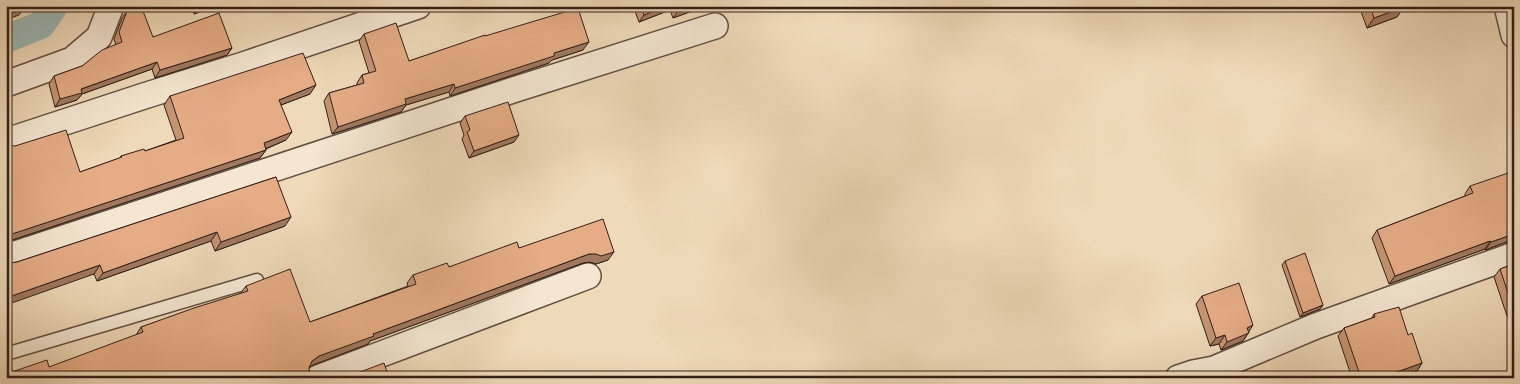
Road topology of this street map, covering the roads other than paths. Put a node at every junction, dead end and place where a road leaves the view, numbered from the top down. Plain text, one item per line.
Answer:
1 (111, 6) edge
2 (418, 6) edge
3 (1507, 6) edge
4 (715, 26) dead end
5 (1514, 35) edge
6 (6, 84) edge
7 (6, 140) edge
8 (1514, 256) edge
9 (6, 257) edge
10 (588, 276) dead end
11 (257, 280) edge
12 (6, 354) edge
13 (318, 378) edge
14 (1178, 378) edge

1 - 6 street
2 - 7 street
3 - 5 street
4 - 9 street
8 - 14 street
10 - 13 street
11 - 12 lane

